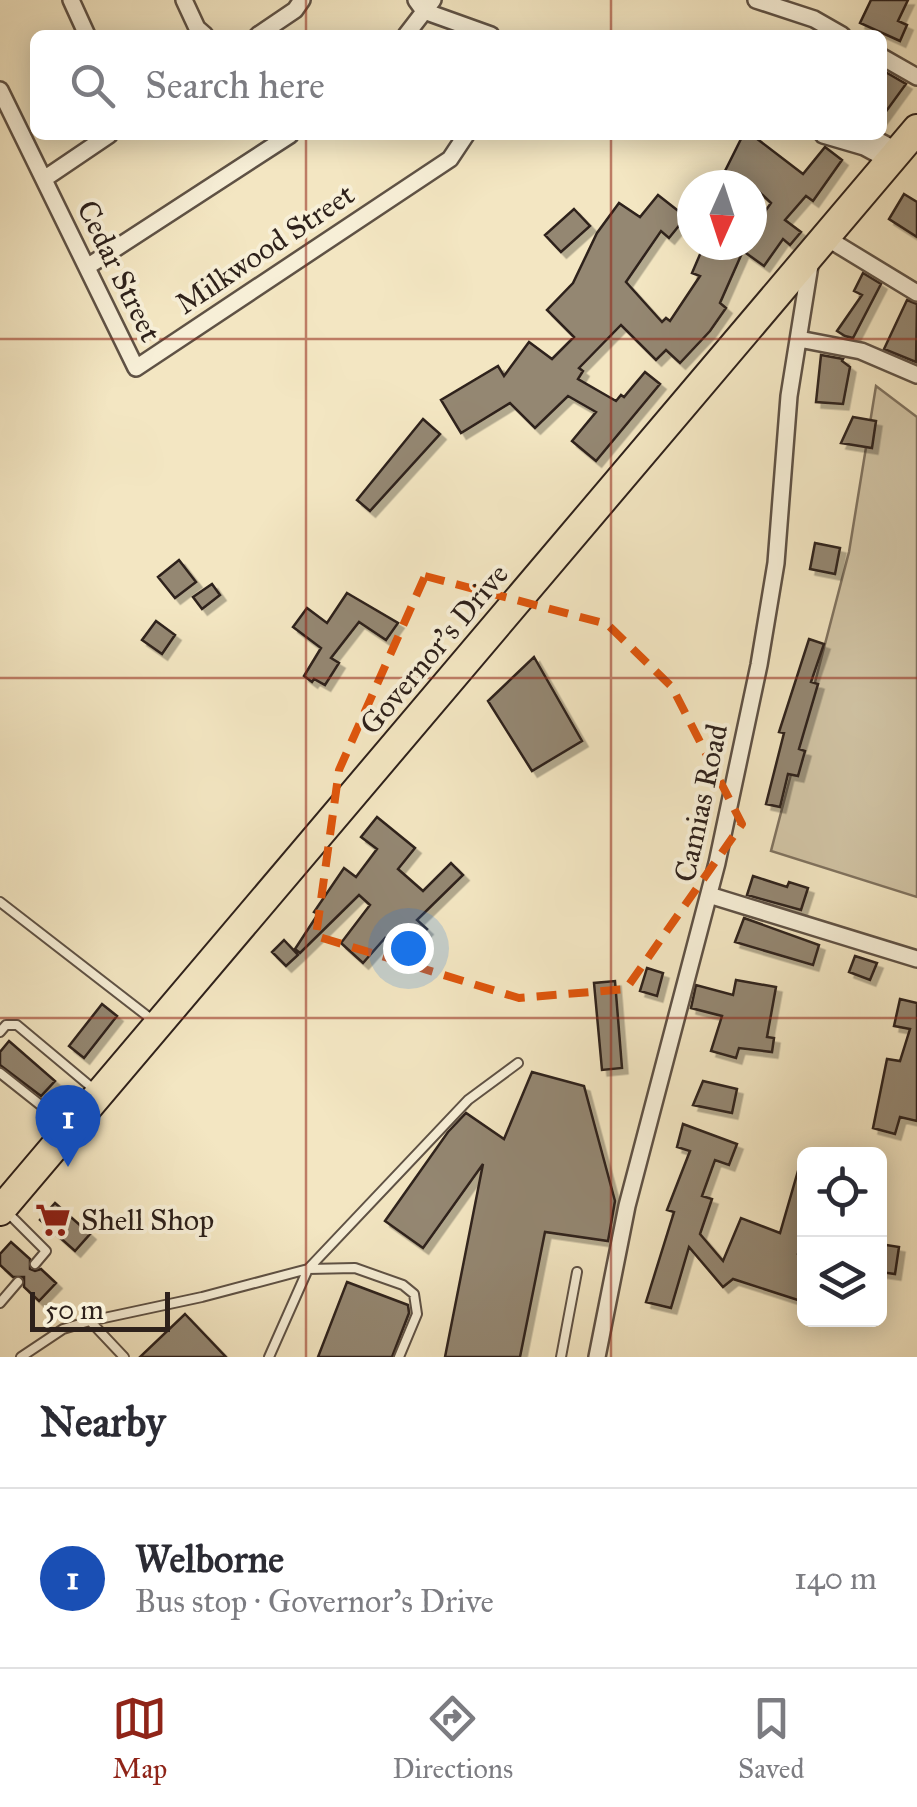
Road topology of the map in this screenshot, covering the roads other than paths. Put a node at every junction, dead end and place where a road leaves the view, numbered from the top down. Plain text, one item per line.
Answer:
1 (71, 0) edge
2 (184, 0) edge
3 (302, 0) edge
4 (756, 0) edge
5 (424, 4) edge
6 (85, 30) edge
7 (199, 30) edge
8 (265, 30) edge
9 (409, 30) edge
10 (480, 30) edge
11 (833, 30) edge
12 (887, 60) edge
13 (917, 77) edge
14 (0, 90) edge
15 (102, 140) edge
16 (282, 140) edge
17 (463, 140) edge
18 (840, 140) edge
19 (907, 142) edge
20 (44, 179) junction
21 (819, 245) junction
22 (87, 268) junction
23 (917, 293) edge
24 (799, 339) junction
25 (136, 368) joint
26 (917, 375) edge
27 (708, 896) junction
28 (0, 902) edge
29 (917, 959) edge
30 (158, 1025) junction
31 (2, 1026) edge
32 (518, 1063) dead end
33 (0, 1073) edge
34 (100, 1094) junction
35 (70, 1129) junction
36 (1, 1210) edge
37 (35, 1264) dead end
38 (308, 1270) junction
39 (577, 1272) dead end
40 (18, 1282) dead end
41 (0, 1303) edge
42 (90, 1321) junction
43 (21, 1357) edge
44 (124, 1357) edge
45 (269, 1357) edge
46 (399, 1357) edge
47 (561, 1357) edge
48 (597, 1357) edge

1 - 6 street
2 - 7 street
3 - 8 street
4 - 11 street
5 - 9 street
5 - 10 street
12 - 13 street
14 - 20 street, Cedar Street
15 - 20 street
16 - 22 street
17 - 25 street, Milkwood Street
18 - 19 street
19 - 21 highway, Governor's Drive
20 - 22 street, Cedar Street
21 - 23 street
21 - 24 street, Camias Road
21 - 30 highway, Governor's Drive
22 - 25 street, Cedar Street
24 - 26 street
24 - 27 street, Camias Road
27 - 29 street
27 - 48 street, Camias Road
28 - 30 lane
30 - 34 highway, Governor's Drive
31 - 34 lane
32 - 38 lane
33 - 35 lane
34 - 35 highway, Governor's Drive
35 - 36 highway, Governor's Drive
36 - 37 lane
38 - 42 lane
38 - 45 lane
38 - 46 lane
39 - 47 lane
40 - 41 lane
42 - 43 lane
42 - 44 lane

